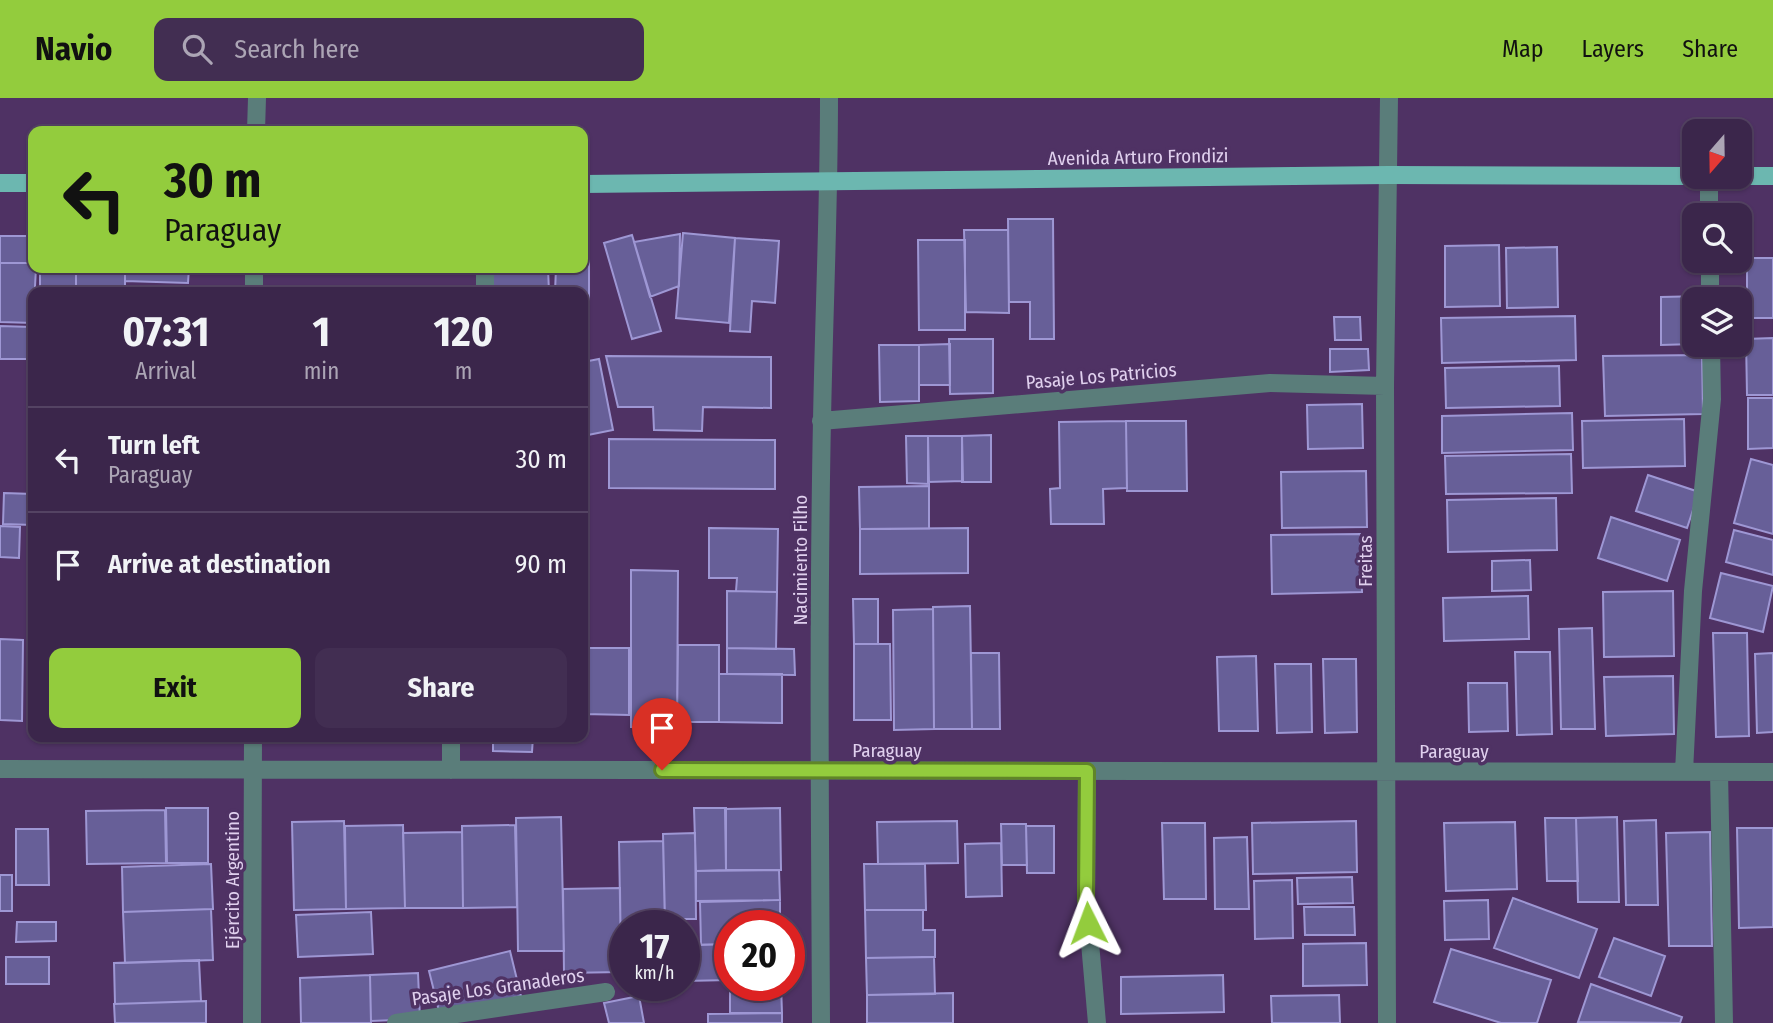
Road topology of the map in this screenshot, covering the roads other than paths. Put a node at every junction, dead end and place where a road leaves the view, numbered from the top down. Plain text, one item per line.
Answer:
1 (257, 98) edge
2 (829, 98) edge
3 (1390, 98) edge
4 (256, 126) edge
5 (1389, 175) junction
6 (1682, 176) edge
7 (1752, 176) edge
8 (1773, 176) edge
9 (829, 181) junction
10 (0, 183) edge
11 (28, 183) edge
12 (588, 184) edge
13 (1711, 357) edge
14 (1385, 386) junction
15 (821, 421) junction
16 (253, 742) edge
17 (451, 742) edge
18 (0, 769) edge
19 (253, 769) junction
20 (451, 770) junction
21 (820, 771) junction
22 (1087, 771) junction
23 (1388, 772) junction
24 (1684, 772) junction
25 (1719, 772) junction
26 (1773, 772) edge
27 (606, 992) dead end
28 (252, 1023) edge
29 (396, 1023) edge
30 (821, 1023) edge
31 (1097, 1023) edge
32 (1387, 1023) edge
33 (1724, 1023) edge

1 - 4 street
2 - 9 street, Nacimiento Filho
3 - 5 street, Freitas
5 - 6 main road, Avenida Arturo Frondizi
5 - 9 main road, Avenida Arturo Frondizi
5 - 14 street, Freitas
7 - 8 main road
9 - 12 main road, Avenida Arturo Frondizi
9 - 15 street, Nacimiento Filho
10 - 11 main road
13 - 24 street
14 - 15 street, Pasaje Los Patricios
14 - 23 street, Freitas
15 - 21 street, Nacimiento Filho
16 - 19 street, Ejército Argentino
17 - 20 street
18 - 19 street, Paraguay
19 - 20 street, Paraguay
19 - 28 street, Ejército Argentino
20 - 21 street, Paraguay
21 - 22 street, Paraguay
21 - 30 street, Nacimiento Filho
22 - 23 street, Paraguay
22 - 31 street
23 - 24 street, Paraguay
23 - 32 street, Freitas
24 - 25 street, Paraguay
25 - 26 street, Paraguay
25 - 33 street
27 - 29 street, Pasaje Los Granaderos

